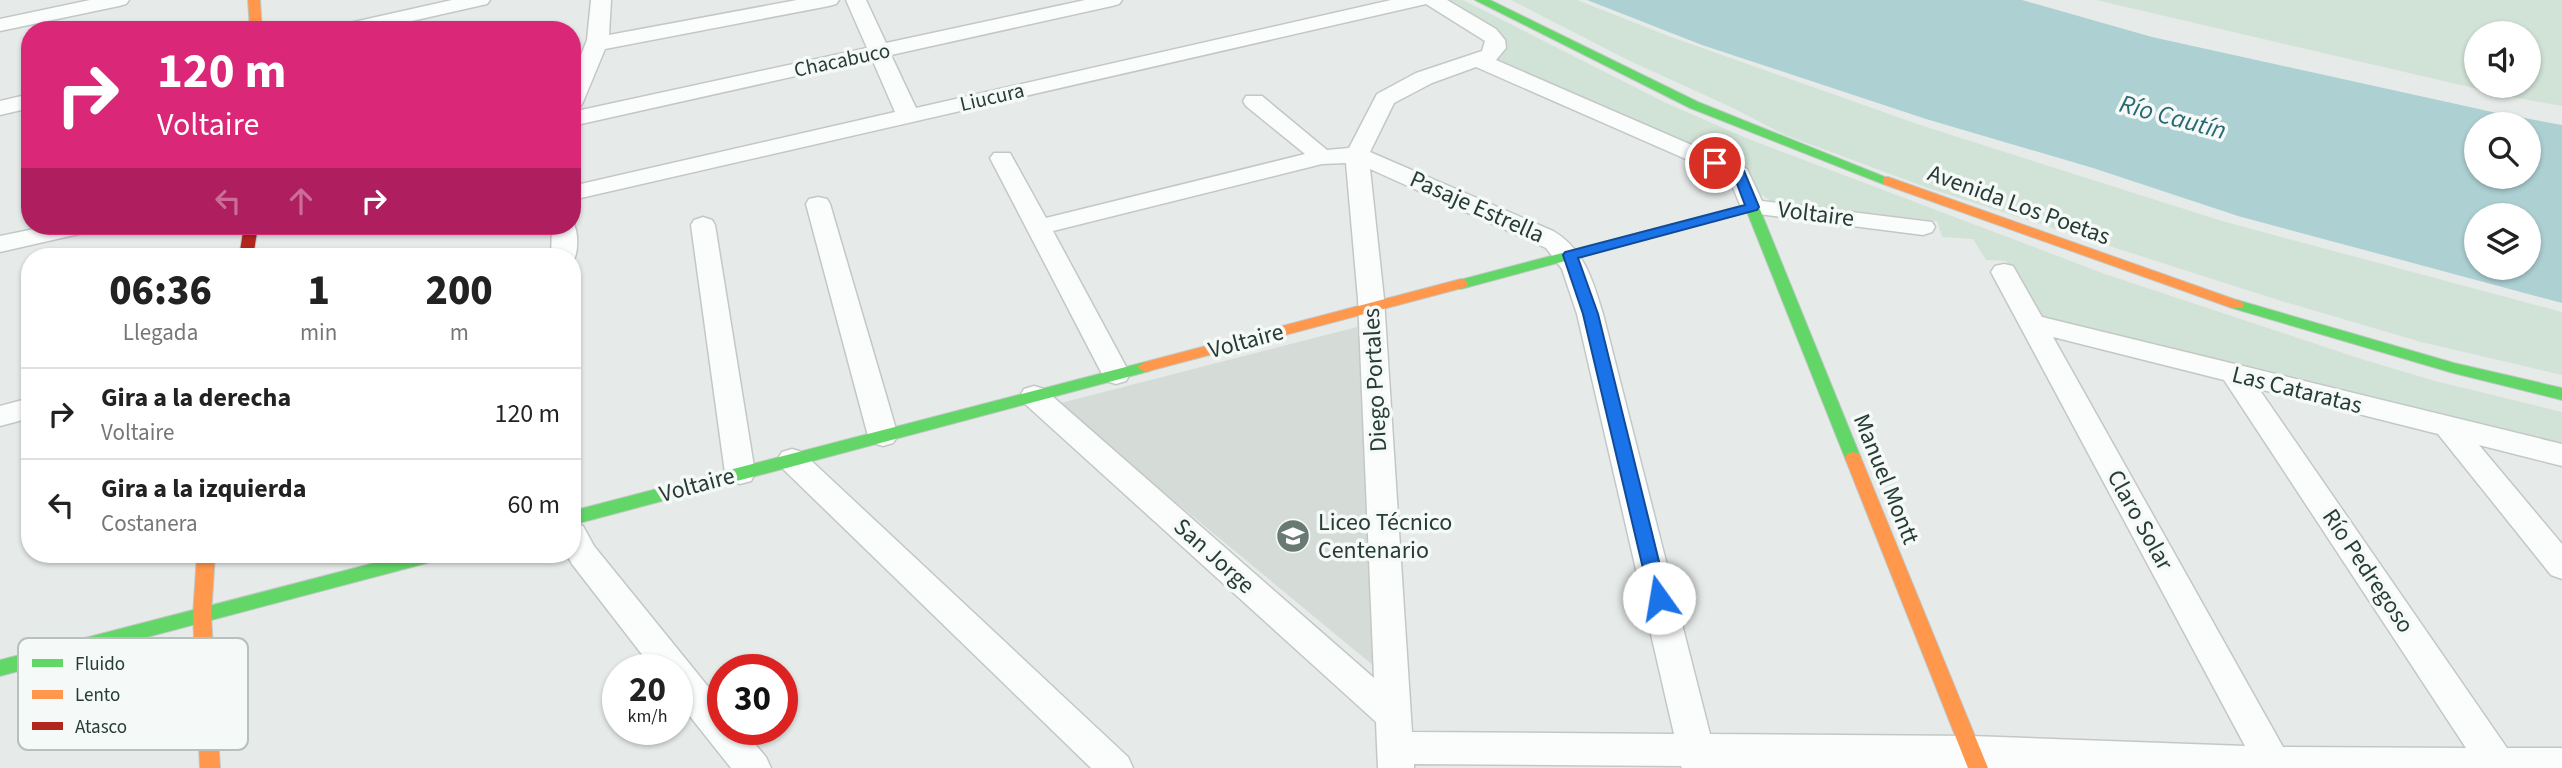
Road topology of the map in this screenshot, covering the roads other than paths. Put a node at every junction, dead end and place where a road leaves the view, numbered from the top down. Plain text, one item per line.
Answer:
1 (119, 0) edge
2 (254, 0) edge
3 (480, 0) edge
4 (601, 0) edge
5 (829, 0) edge
6 (856, 0) edge
7 (1112, 0) edge
8 (1418, 0) edge
9 (1433, 0) edge
10 (1481, 0) edge
11 (1411, 1) edge
12 (444, 3) edge
13 (255, 21) edge
14 (376, 21) edge
15 (0, 24) edge
16 (597, 44) junction
17 (880, 51) junction
18 (1476, 59) junction
19 (581, 81) edge
20 (1254, 101) dead end
21 (21, 103) edge
22 (0, 108) edge
23 (908, 116) junction
24 (581, 117) edge
25 (1357, 155) junction
26 (1322, 157) junction
27 (1002, 158) dead end
28 (581, 191) edge
29 (818, 204) dead end
30 (1752, 207) junction
31 (703, 225) dead end
32 (1038, 227) junction
33 (1923, 227) dead end
34 (42, 235) edge
35 (0, 244) edge
36 (1570, 255) junction
37 (2004, 272) dead end
38 (1371, 308) junction
39 (2032, 323) junction
40 (1116, 374) junction
41 (2235, 375) junction
42 (2562, 394) edge
43 (1034, 396) junction
44 (21, 410) edge
45 (0, 416) edge
46 (2448, 427) junction
47 (883, 436) junction
48 (2562, 455) edge
49 (792, 460) junction
50 (740, 473) junction
51 (581, 516) edge
52 (581, 551) edge
53 (205, 563) edge
54 (400, 563) edge
55 (2562, 566) edge
56 (202, 615) junction
57 (114, 638) edge
58 (203, 638) edge
59 (661, 654) edge
60 (18, 663) edge
61 (0, 668) edge
62 (693, 695) edge
63 (1395, 744) edge
64 (209, 750) edge
65 (1698, 760) edge
66 (1974, 760) edge
67 (2562, 764) edge
68 (2275, 766) edge
69 (2498, 766) edge
70 (210, 768) edge
71 (753, 768) edge
72 (1115, 768) edge

1 - 15 street
2 - 13 street
3 - 12 street
4 - 16 street
5 - 16 street
6 - 17 street
7 - 17 street, Chacabuco
8 - 11 street, Liucura
9 - 18 street
10 - 42 street, Avenida Los Poetas
11 - 23 street, Liucura
12 - 14 street
16 - 19 street
17 - 23 street
17 - 24 street, Chacabuco
18 - 25 street
18 - 30 street
20 - 26 street
21 - 22 street
23 - 28 street, Liucura
25 - 26 street
25 - 36 street, Pasaje Estrella
25 - 38 street, Diego Portales
26 - 32 street
27 - 32 street
29 - 47 street
30 - 33 street, Voltaire
30 - 36 street, Voltaire
30 - 66 street, Manuel Montt
31 - 50 street
32 - 40 street
34 - 35 street
36 - 38 street, Voltaire
36 - 65 street, Pasaje Estrella
37 - 39 street, Claro Solar
38 - 40 street, Voltaire
38 - 63 street, Diego Portales
39 - 41 street, Las Cataratas
39 - 68 street, Claro Solar
40 - 43 street, Voltaire
41 - 46 street, Las Cataratas
41 - 69 street, Río Pedregoso
43 - 47 street, Voltaire
43 - 63 street, San Jorge
44 - 45 street
46 - 48 street, Las Cataratas
46 - 55 street
47 - 49 street, Voltaire
49 - 50 street, Voltaire
49 - 72 street
50 - 51 street, Voltaire
52 - 59 street
53 - 56 street
54 - 56 street
56 - 57 street
56 - 58 street
60 - 61 street
62 - 71 street
63 - 65 street
64 - 70 street
65 - 66 street
66 - 68 street
67 - 69 street
68 - 69 street

